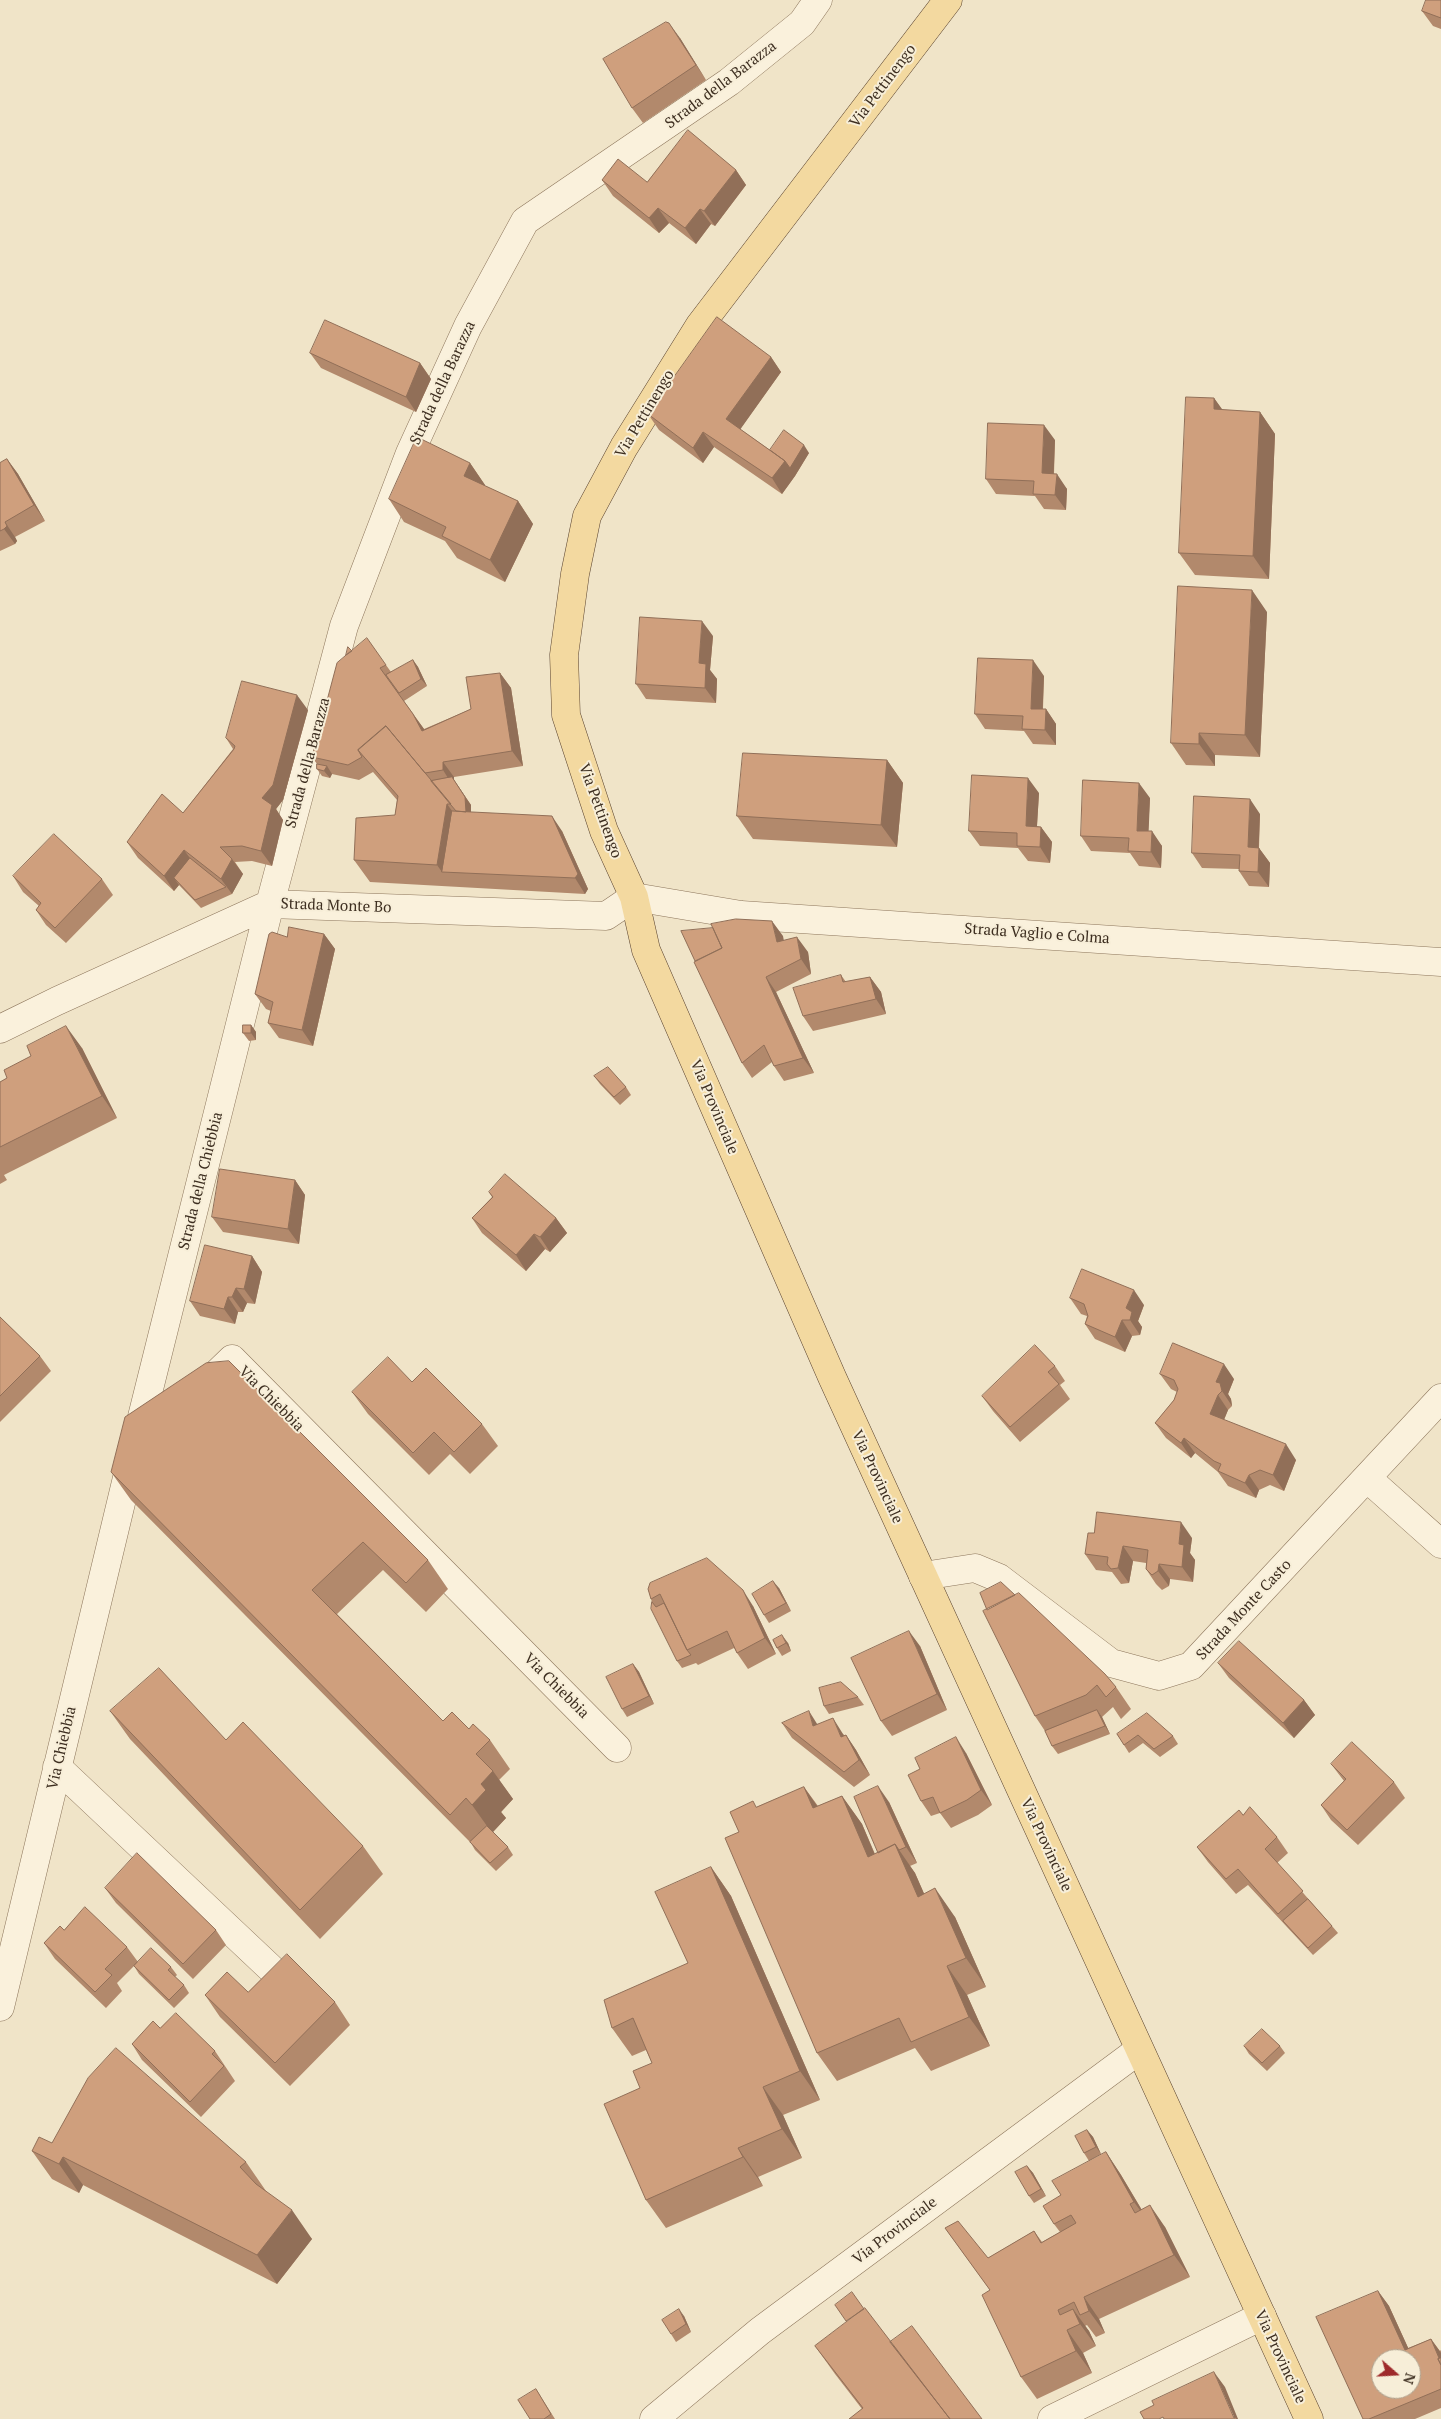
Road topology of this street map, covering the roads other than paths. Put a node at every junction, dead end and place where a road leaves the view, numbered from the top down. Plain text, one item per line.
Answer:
1 (818, 0) edge
2 (948, 0) edge
3 (634, 897) junction
4 (270, 904) junction
5 (1441, 962) edge
6 (0, 1029) edge
7 (1441, 1398) edge
8 (185, 1405) edge
9 (165, 1424) edge
10 (132, 1457) junction
11 (1367, 1478) junction
12 (1441, 1544) edge
13 (923, 1576) junction
14 (617, 1748) dead end
15 (57, 1767) junction
16 (282, 1979) edge
17 (0, 2007) edge
18 (1139, 2050) junction
19 (1262, 2316) junction
20 (654, 2419) edge
21 (1052, 2419) edge
22 (1309, 2419) edge

1 - 4 street, Strada della Barazza
2 - 3 main road, Via Pettinengo
3 - 4 street, Strada Monte Bo
3 - 5 street, Strada Vaglio e Colma
3 - 13 main road, Via Provinciale
4 - 6 street, Strada Monte Bo
4 - 10 street, Strada della Chiebbia
7 - 11 street, Strada Monte Casto
8 - 14 street, Via Chiebbia
9 - 10 street
10 - 15 street, Via Chiebbia
11 - 12 street
11 - 13 street, Strada Monte Casto
13 - 18 main road, Via Provinciale
15 - 16 street
15 - 17 street, Via Chiebbia
18 - 19 main road, Via Provinciale
18 - 20 street, Via Provinciale
19 - 21 street
19 - 22 main road, Via Provinciale

